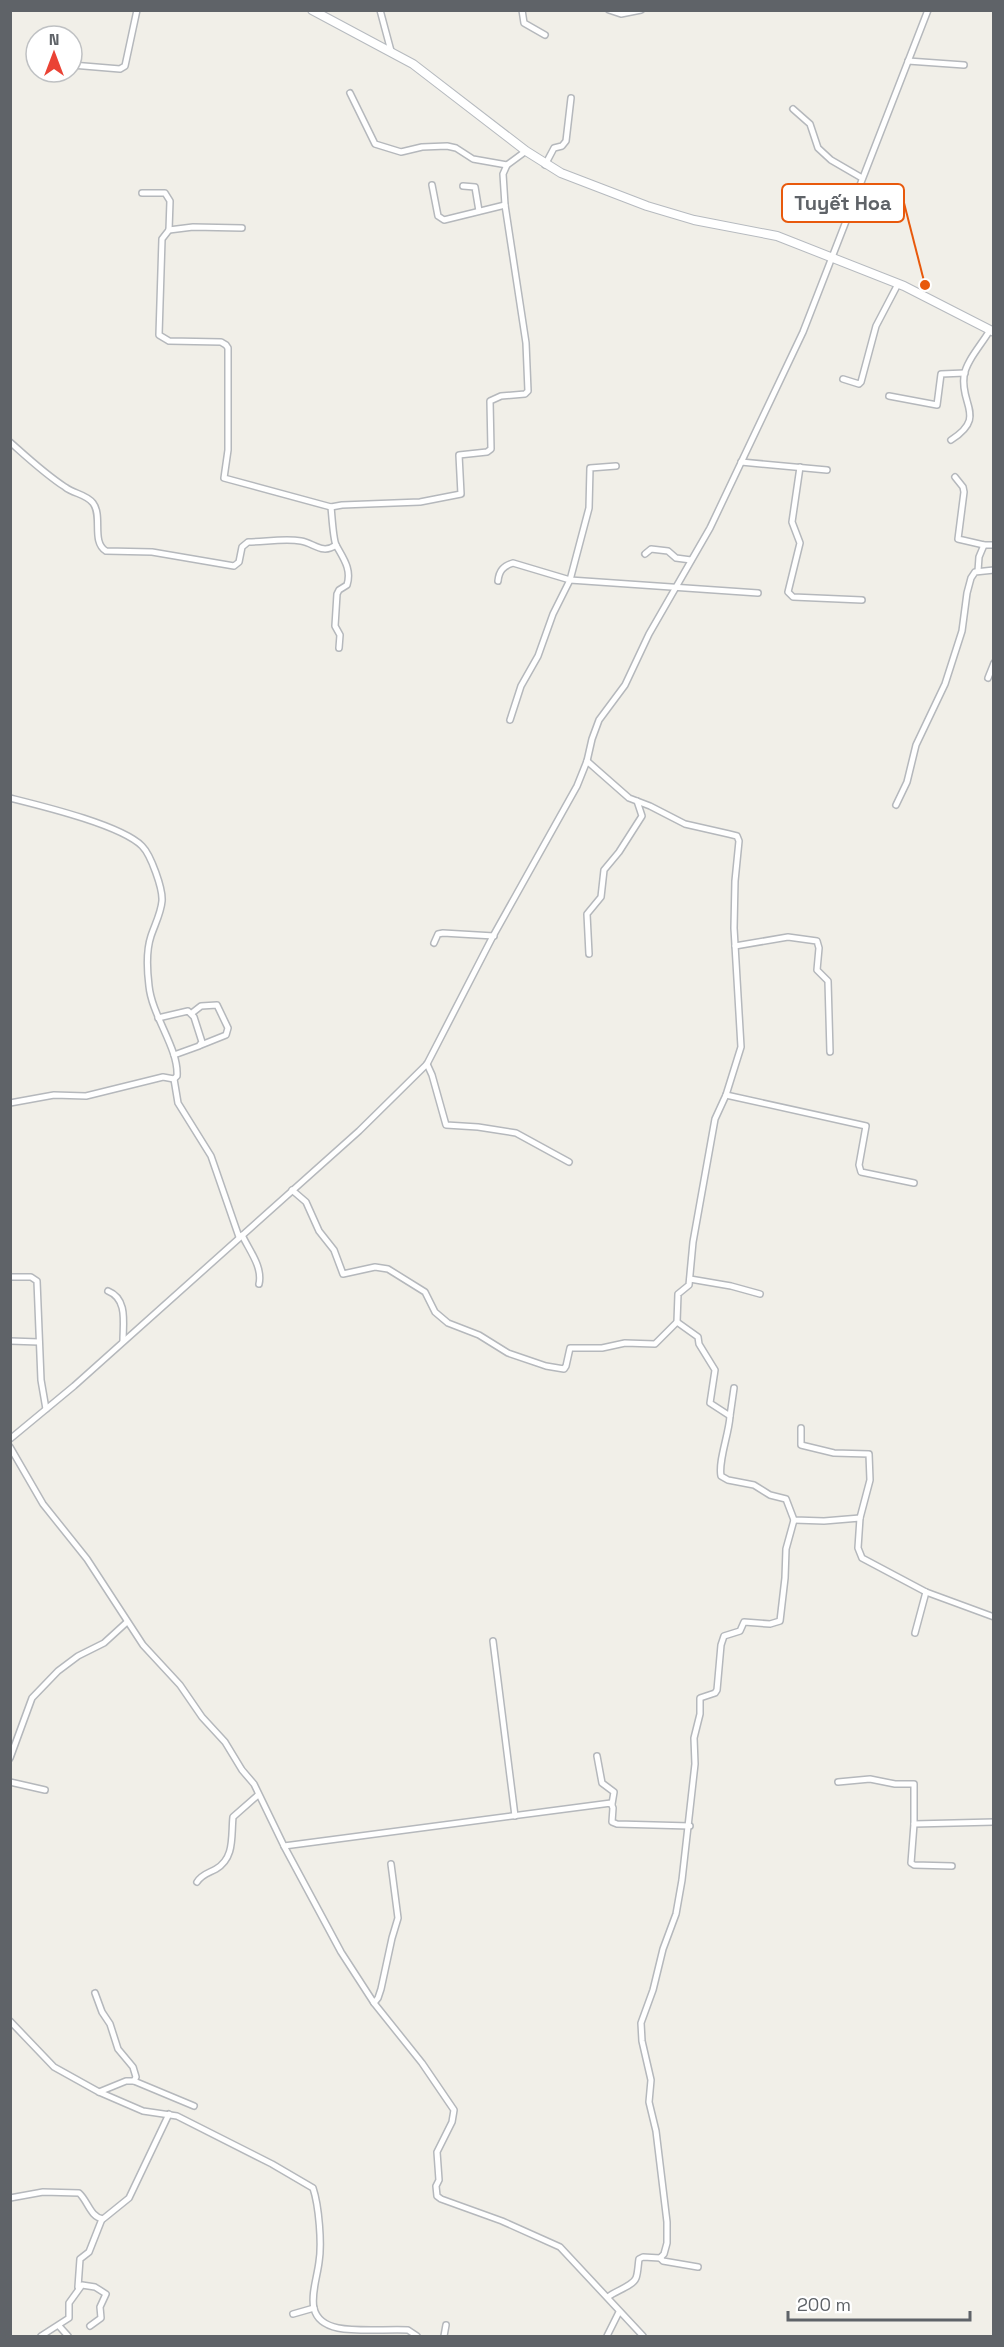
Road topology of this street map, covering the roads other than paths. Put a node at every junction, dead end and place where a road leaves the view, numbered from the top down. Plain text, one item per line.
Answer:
1 (137, 10) edge
2 (312, 10) edge
3 (380, 10) edge
4 (522, 10) edge
5 (609, 10) edge
6 (641, 10) edge
7 (927, 10) edge
8 (545, 35) dead end
9 (391, 51) junction
10 (908, 61) junction
11 (964, 65) dead end
12 (84, 66) edge
13 (350, 93) dead end
14 (571, 98) dead end
15 (793, 109) dead end
16 (526, 151) junction
17 (507, 165) junction
18 (545, 165) junction
19 (862, 178) junction
20 (432, 185) dead end
21 (464, 186) dead end
22 (142, 193) dead end
23 (505, 205) junction
24 (479, 211) junction
25 (242, 228) dead end
26 (169, 230) junction
27 (832, 257) junction
28 (898, 284) junction
29 (992, 331) edge
30 (965, 373) junction
31 (843, 379) dead end
32 (889, 396) dead end
33 (951, 440) dead end
34 (10, 442) edge
35 (741, 462) junction
36 (616, 466) dead end
37 (800, 467) junction
38 (827, 470) dead end
39 (955, 477) dead end
40 (331, 507) junction
41 (336, 545) junction
42 (984, 545) junction
43 (993, 545) edge
44 (645, 554) dead end
45 (691, 560) junction
46 (993, 570) edge
47 (978, 571) junction
48 (570, 579) junction
49 (498, 581) dead end
50 (675, 588) junction
51 (758, 593) dead end
52 (862, 600) dead end
53 (339, 648) dead end
54 (993, 663) edge
55 (988, 678) dead end
56 (510, 720) dead end
57 (587, 761) junction
58 (10, 798) edge
59 (637, 801) junction
60 (896, 805) dead end
61 (494, 936) junction
62 (434, 943) dead end
63 (735, 946) junction
64 (589, 954) dead end
65 (192, 1013) junction
66 (158, 1018) junction
67 (200, 1045) junction
68 (830, 1052) dead end
69 (174, 1055) junction
70 (427, 1064) junction
71 (174, 1079) junction
72 (726, 1095) junction
73 (10, 1103) edge
74 (569, 1162) dead end
75 (914, 1183) dead end
76 (291, 1190) junction
77 (241, 1236) junction
78 (10, 1277) edge
79 (690, 1279) junction
80 (259, 1284) dead end
81 (108, 1291) dead end
82 (760, 1294) dead end
83 (677, 1322) junction
84 (10, 1341) edge
85 (123, 1341) junction
86 (39, 1342) junction
87 (734, 1388) dead end
88 (46, 1409) junction
89 (730, 1416) junction
90 (801, 1428) dead end
91 (10, 1438) edge
92 (10, 1447) edge
93 (860, 1518) junction
94 (794, 1520) junction
95 (926, 1592) junction
96 (993, 1617) edge
97 (127, 1622) junction
98 (915, 1633) dead end
99 (493, 1641) dead end
100 (597, 1756) dead end
101 (10, 1758) edge
102 (10, 1782) edge
103 (837, 1782) dead end
104 (45, 1791) dead end
105 (258, 1795) junction
106 (612, 1804) junction
107 (515, 1815) junction
108 (993, 1822) edge
109 (914, 1824) junction
110 (690, 1826) junction
111 (284, 1846) junction
112 (391, 1864) dead end
113 (952, 1866) dead end
114 (197, 1882) dead end
115 (95, 1993) dead end
116 (374, 2003) junction
117 (10, 2022) edge
118 (134, 2081) junction
119 (99, 2092) junction
120 (194, 2106) dead end
121 (169, 2114) junction
122 (10, 2198) edge
123 (102, 2219) junction
124 (660, 2258) junction
125 (698, 2267) dead end
126 (78, 2287) junction
127 (608, 2297) junction
128 (314, 2308) junction
129 (619, 2312) junction
130 (293, 2314) dead end
131 (446, 2325) dead end
132 (59, 2326) junction
133 (90, 2326) dead end
134 (395, 2333) edge
135 (41, 2337) edge
136 (68, 2337) edge
137 (417, 2337) edge
138 (444, 2337) edge
139 (607, 2337) edge
140 (643, 2337) edge

1 - 12 street
2 - 9 street
3 - 9 street
4 - 8 street
5 - 6 street
7 - 10 street
9 - 16 street
10 - 11 street
10 - 19 street
13 - 17 street
14 - 18 street
15 - 19 street
16 - 17 street
16 - 18 street
17 - 23 street
18 - 27 street
19 - 27 street
20 - 24 street
21 - 24 street
22 - 26 street
23 - 24 street
23 - 40 street
25 - 26 street
26 - 40 street
27 - 28 street
27 - 35 street
28 - 29 street
28 - 31 street
29 - 30 street
30 - 32 street
30 - 33 street
34 - 41 street
35 - 37 street
35 - 45 street
36 - 48 street
37 - 38 street
37 - 52 street
39 - 42 street
40 - 41 street
41 - 53 street
42 - 43 street
42 - 47 street
44 - 45 street
45 - 50 street
46 - 47 street
47 - 60 street
48 - 49 street
48 - 50 street
48 - 56 street
50 - 51 street
50 - 57 street
54 - 55 street
57 - 59 street
57 - 61 street
58 - 66 street
59 - 63 street
59 - 64 street
61 - 62 street
61 - 70 street
63 - 68 street
63 - 72 street
65 - 66 street
65 - 67 street
65 - 67 street
66 - 69 street
67 - 69 street
69 - 71 street
70 - 74 street
70 - 76 street
71 - 73 street
71 - 77 street
72 - 75 street
72 - 79 street
76 - 77 street
76 - 83 street
77 - 80 street
77 - 85 street
78 - 86 street
79 - 82 street
79 - 83 street
81 - 85 street
83 - 89 street
84 - 86 street
85 - 88 street
86 - 88 street
87 - 89 street
88 - 91 street
89 - 94 street
90 - 93 street
92 - 97 street
93 - 94 street
93 - 95 street
94 - 110 street
95 - 96 street
95 - 98 street
97 - 101 street
97 - 105 street
99 - 107 street
100 - 106 street
102 - 104 street
103 - 109 street
105 - 111 street
105 - 114 street
106 - 107 street
106 - 110 street
107 - 111 street
108 - 109 street
109 - 113 street
110 - 124 street
111 - 116 street
112 - 116 street
115 - 118 street
116 - 127 street
117 - 119 street
118 - 119 street
118 - 120 street
119 - 121 street
121 - 123 street
121 - 128 street
122 - 123 street
123 - 126 street
124 - 125 street
124 - 127 street
126 - 132 street
126 - 133 street
127 - 129 street
128 - 130 street
128 - 134 street
129 - 139 street
129 - 140 street
131 - 138 street
132 - 135 street
132 - 136 street
134 - 137 street

